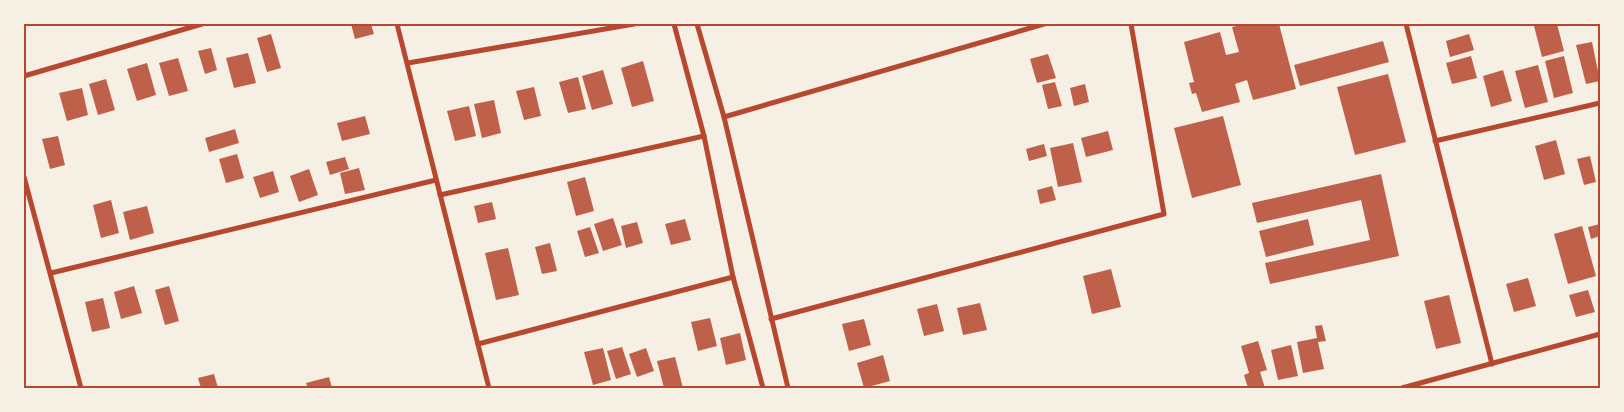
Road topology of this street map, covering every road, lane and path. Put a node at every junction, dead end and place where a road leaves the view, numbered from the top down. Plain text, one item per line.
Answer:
1 (202, 24) edge
2 (397, 24) edge
3 (634, 24) edge
4 (674, 24) edge
5 (698, 24) edge
6 (1044, 24) edge
7 (1130, 24) edge
8 (1406, 24) edge
9 (408, 63) junction
10 (24, 76) edge
11 (1600, 103) edge
12 (724, 117) junction
13 (704, 136) junction
14 (1435, 141) junction
15 (24, 177) edge
16 (436, 180) junction
17 (440, 195) junction
18 (51, 273) junction
19 (733, 277) junction
20 (771, 319) junction
21 (1600, 334) edge
22 (478, 344) junction
23 (1492, 364) junction
24 (1424, 385) edge
25 (81, 388) edge
26 (489, 388) edge
27 (763, 388) edge
28 (788, 388) edge
29 (1402, 388) edge

1 - 10 street
2 - 9 street
3 - 9 street
4 - 13 street
5 - 12 street
6 - 12 street
7 - 20 street
8 - 14 street
9 - 16 street
11 - 14 street
12 - 20 street
13 - 17 street
13 - 19 street
14 - 23 street
15 - 18 street
16 - 17 street
16 - 18 street
17 - 22 street
18 - 25 street
19 - 22 street
19 - 27 street
20 - 28 street
21 - 23 street
22 - 26 street
23 - 24 street
24 - 29 street

